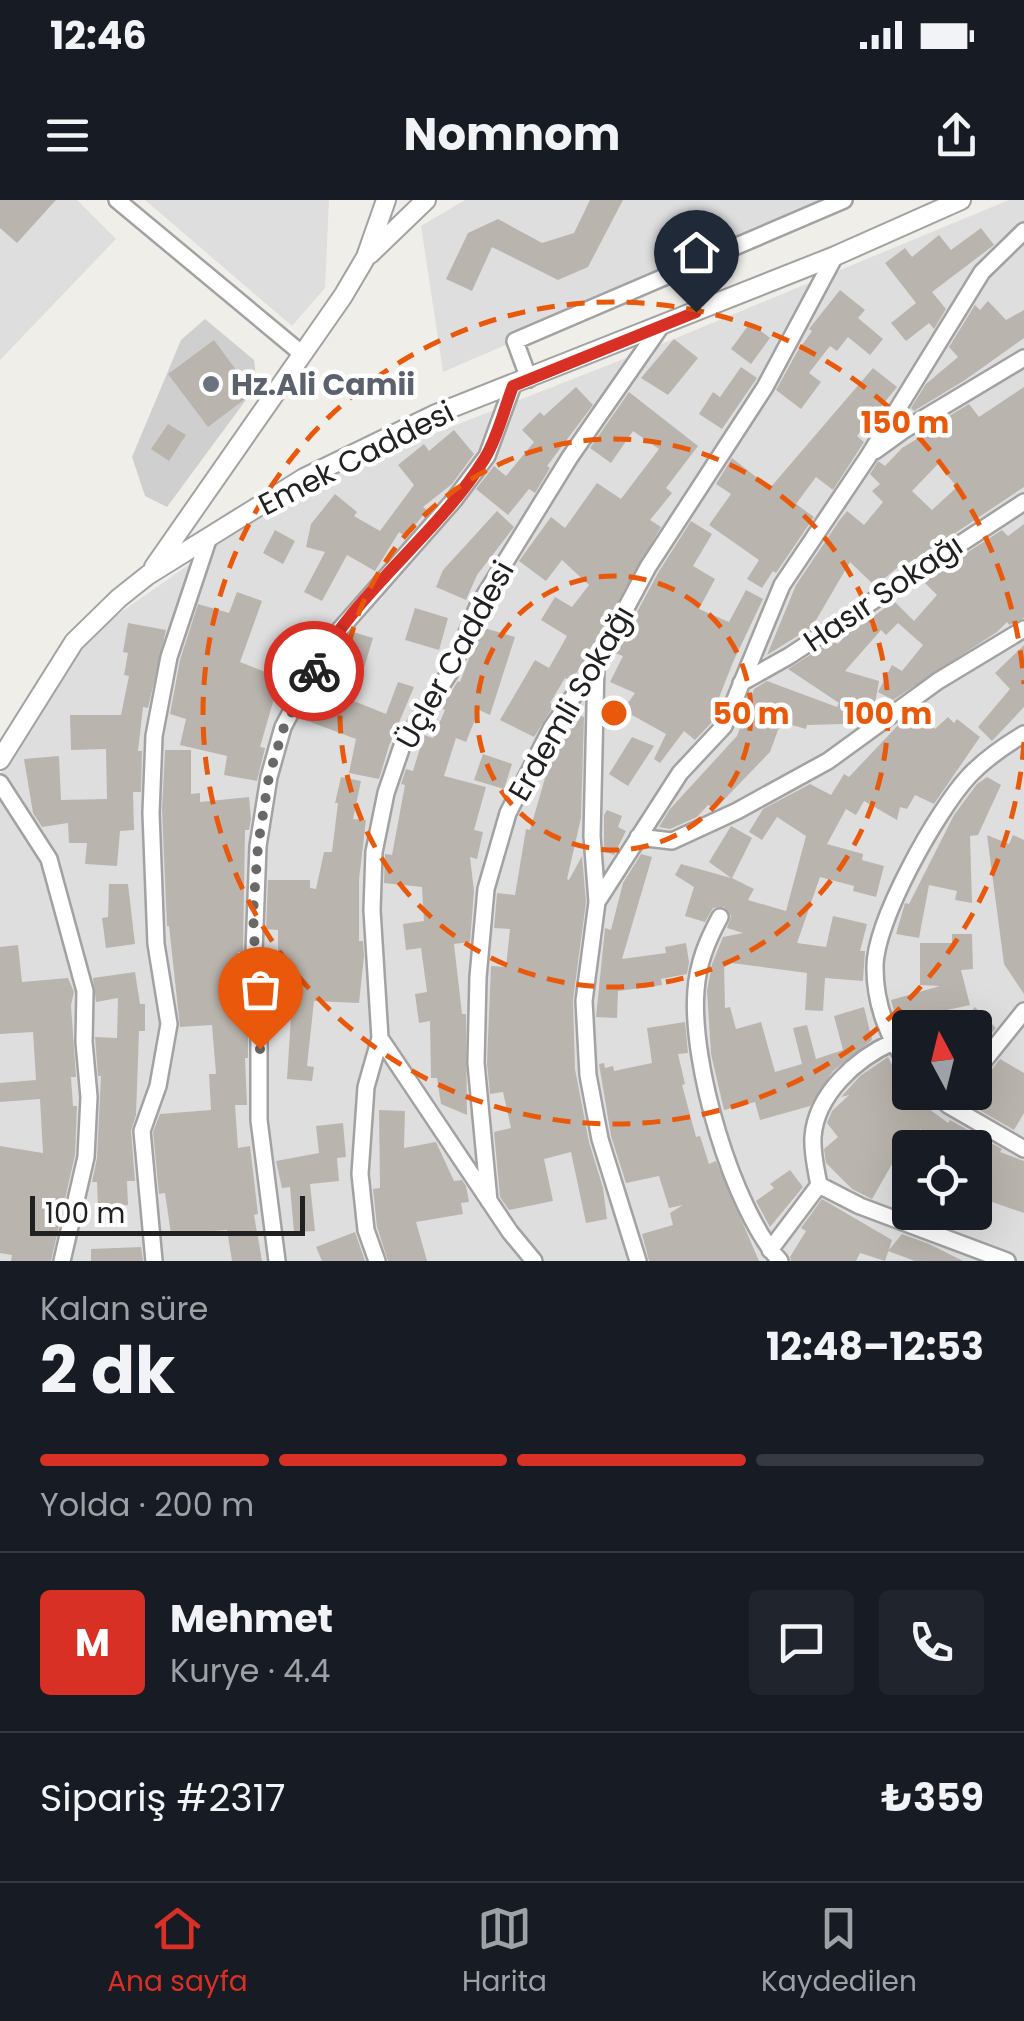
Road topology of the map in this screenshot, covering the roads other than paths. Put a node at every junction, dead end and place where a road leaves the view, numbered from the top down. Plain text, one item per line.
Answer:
1 (116, 200) edge
2 (386, 200) edge
3 (426, 200) edge
4 (844, 200) edge
5 (961, 200) edge
6 (1024, 231) edge
7 (835, 256) junction
8 (366, 258) junction
9 (661, 326) junction
10 (301, 353) junction
11 (1024, 358) edge
12 (521, 382) junction
13 (868, 457) junction
14 (1024, 502) edge
15 (210, 537) junction
16 (148, 576) junction
17 (1024, 629) edge
18 (596, 664) junction
19 (742, 684) junction
20 (1024, 734) edge
21 (0, 760) edge
22 (0, 783) edge
23 (638, 837) junction
24 (598, 902) junction
25 (720, 917) dead end
26 (1024, 1011) edge
27 (380, 1038) junction
28 (892, 1040) edge
29 (892, 1043) edge
30 (992, 1051) edge
31 (969, 1110) edge
32 (1024, 1149) edge
33 (819, 1184) junction
34 (489, 1201) junction
35 (775, 1255) edge
36 (62, 1261) edge
37 (154, 1261) edge
38 (277, 1261) edge
39 (378, 1261) edge
40 (534, 1261) edge
41 (638, 1261) edge
42 (1007, 1261) edge

1 - 10 street
2 - 8 street
3 - 8 street
4 - 12 street
5 - 7 street, Emek Caddesi
6 - 13 street
7 - 9 street, Emek Caddesi
7 - 18 street, Erdemli Sokağı
8 - 10 street
9 - 12 street, Emek Caddesi
9 - 27 street, Üçler Caddesi
10 - 16 street
11 - 13 street
12 - 15 street, Emek Caddesi
12 - 38 street
13 - 19 street
14 - 19 street, Hasır Sokağı
15 - 16 street, Emek Caddesi
15 - 37 street
16 - 21 street, Emek Caddesi
17 - 23 street
18 - 24 street
18 - 34 street, Erdemli Sokağı
19 - 23 street
20 - 28 street
22 - 36 street
23 - 24 street
24 - 41 street
25 - 35 street
26 - 30 street
27 - 34 street
27 - 39 street, Üçler Caddesi
29 - 33 street
31 - 32 street
33 - 35 street
33 - 42 street
34 - 40 street

